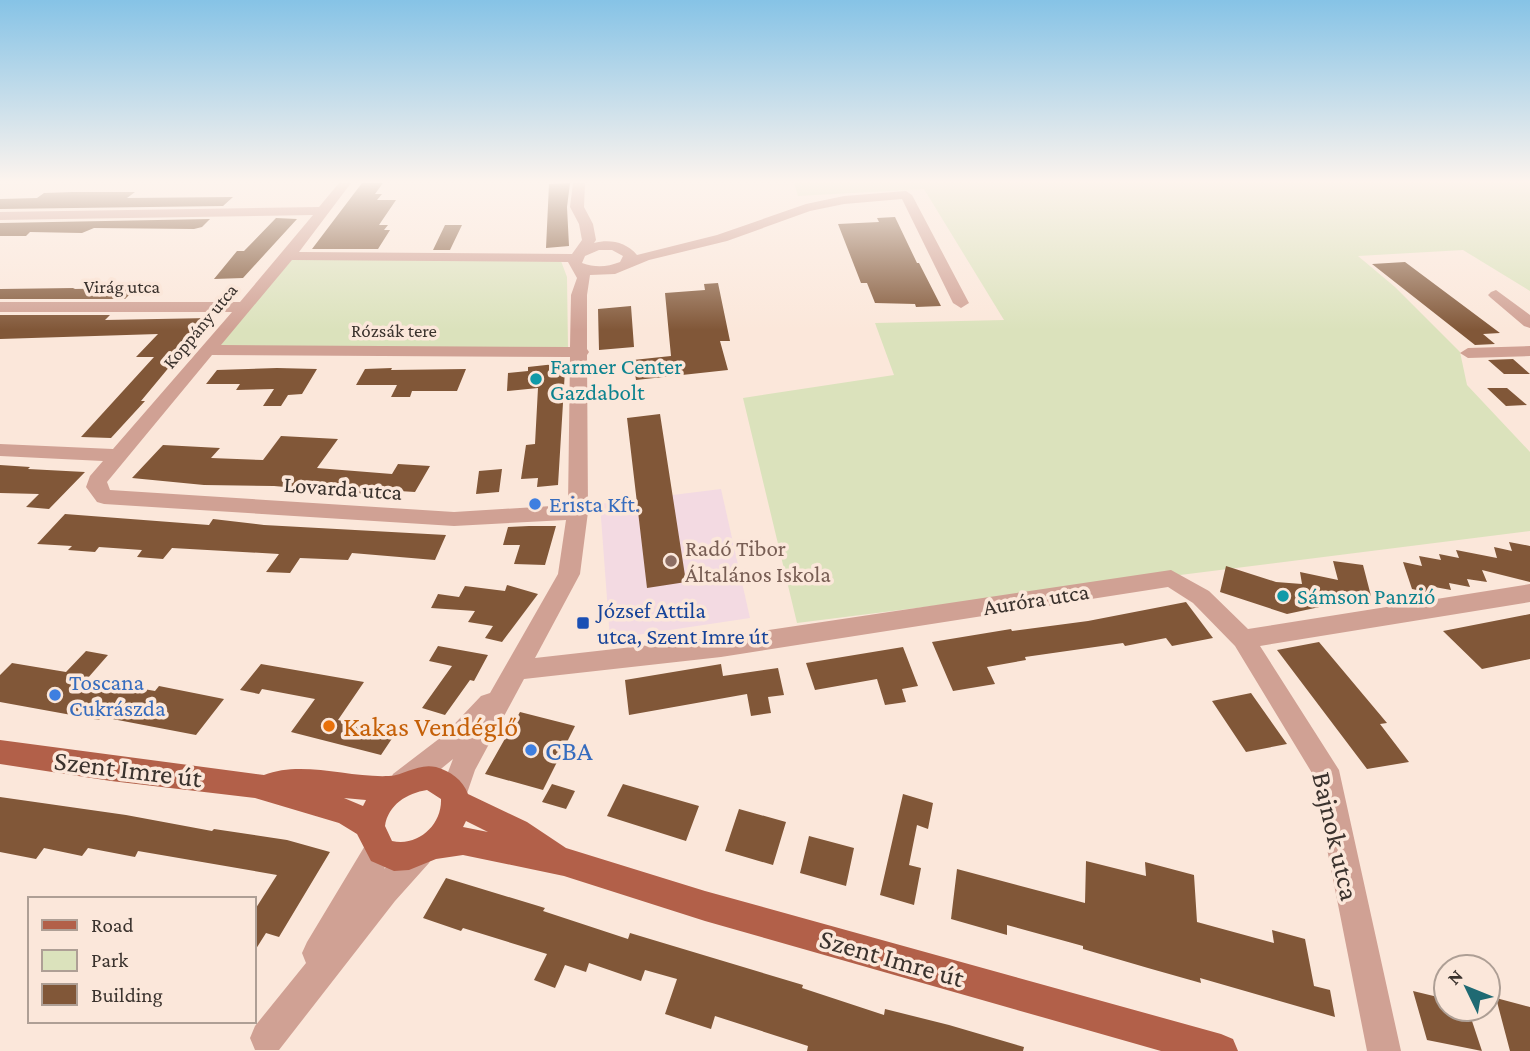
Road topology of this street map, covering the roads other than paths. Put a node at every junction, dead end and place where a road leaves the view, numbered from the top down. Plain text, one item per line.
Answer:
1 (306, 232) edge
2 (586, 232) edge
3 (599, 232) edge
4 (737, 232) edge
5 (925, 232) edge
6 (702, 244) junction
7 (620, 247) junction
8 (288, 256) junction
9 (578, 259) junction
10 (622, 266) junction
11 (1496, 295) dead end
12 (961, 303) dead end
13 (0, 307) edge
14 (244, 307) junction
15 (580, 311) junction
16 (1530, 323) edge
17 (208, 350) junction
18 (1530, 351) edge
19 (581, 352) junction
20 (1468, 353) dead end
21 (0, 450) edge
22 (118, 455) junction
23 (104, 496) joint
24 (578, 512) junction
25 (1530, 593) edge
26 (1242, 639) junction
27 (518, 670) junction
28 (0, 751) edge
29 (256, 785) junction
30 (398, 786) junction
31 (455, 797) junction
32 (375, 838) junction
33 (425, 850) junction
34 (564, 862) junction
35 (262, 1044) edge
36 (1220, 1051) edge
37 (1384, 1051) edge

1 - 8 street, Koppány utca
2 - 9 street
3 - 7 street
4 - 6 street
5 - 12 street
6 - 7 street
6 - 10 street
7 - 9 street
7 - 10 street
8 - 9 street
8 - 14 street, Koppány utca
9 - 10 street
9 - 15 street
10 - 15 street
11 - 16 street
13 - 14 street, Virág utca
14 - 17 street, Koppány utca
15 - 19 street
17 - 19 street, Rózsák tere
17 - 22 street, Koppány utca
18 - 20 street
19 - 24 street
21 - 22 street
22 - 23 street, Koppány utca
23 - 24 street, Lovarda utca
24 - 27 street
25 - 26 street
26 - 27 street, Auróra utca
26 - 37 street, Bajnok utca
27 - 30 street
27 - 31 street
28 - 29 main road, Szent Imre út
29 - 30 main road, Szent Imre út
29 - 32 main road, Szent Imre út
30 - 31 main road
30 - 32 main road
31 - 33 main road
31 - 34 main road, Szent Imre út
32 - 33 main road
32 - 35 street
33 - 34 main road, Szent Imre út
33 - 35 street
34 - 36 main road, Szent Imre út

